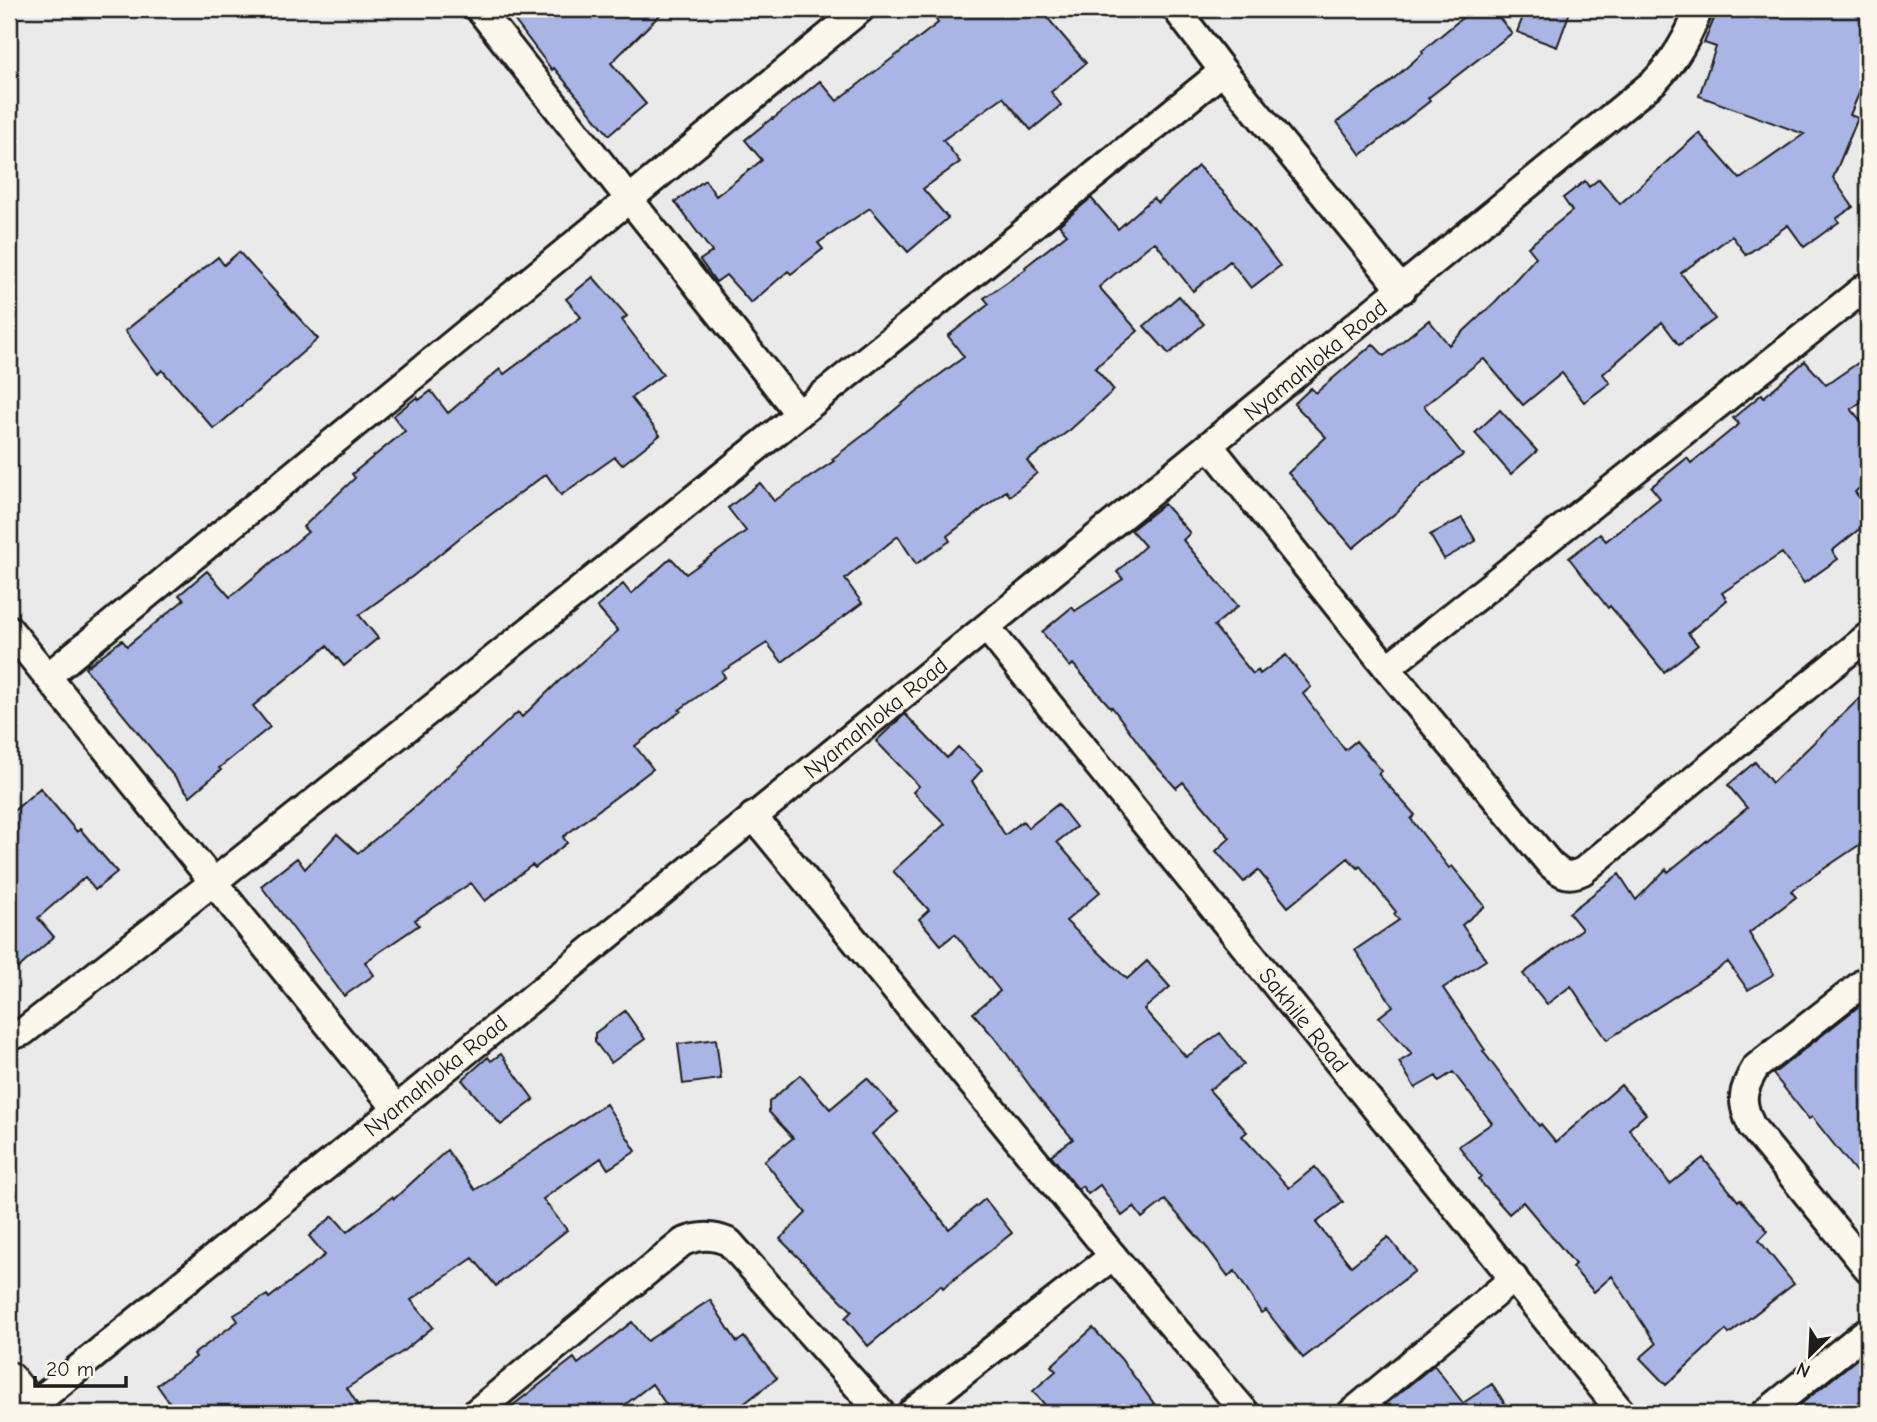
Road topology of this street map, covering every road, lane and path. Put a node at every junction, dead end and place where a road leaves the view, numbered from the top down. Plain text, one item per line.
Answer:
1 (479, 9) edge
2 (861, 9) edge
3 (1176, 9) edge
4 (1699, 9) edge
5 (1223, 71) junction
6 (630, 198) junction
7 (1868, 285) edge
8 (1402, 290) junction
9 (799, 414) junction
10 (1210, 446) junction
11 (987, 628) junction
12 (9, 629) edge
13 (1868, 636) edge
14 (1387, 668) junction
15 (48, 676) junction
16 (753, 816) junction
17 (214, 882) junction
18 (1868, 979) edge
19 (9, 1037) edge
20 (395, 1107) junction
21 (1113, 1256) junction
22 (1868, 1269) edge
23 (1514, 1278) junction
24 (1868, 1329) edge
25 (9, 1379) edge
26 (34, 1410) edge
27 (475, 1413) edge
28 (881, 1413) edge
29 (911, 1413) edge
30 (1246, 1413) edge
31 (1351, 1413) edge
32 (1622, 1413) edge
33 (1765, 1413) edge

1 - 6 street
2 - 6 street
3 - 5 street
4 - 8 street, Nyamahloka Road
5 - 8 street
5 - 9 street
6 - 9 street
6 - 15 street
7 - 14 street
8 - 10 street, Nyamahloka Road
9 - 17 street
10 - 11 street, Nyamahloka Road
10 - 14 street
11 - 16 street, Nyamahloka Road
11 - 23 street, Sakhile Road
12 - 15 street
13 - 14 street
15 - 17 street
16 - 20 street, Nyamahloka Road
16 - 21 street
17 - 19 street
17 - 20 street
18 - 22 street
20 - 26 street, Nyamahloka Road
21 - 29 street
21 - 30 street
23 - 31 street
23 - 32 street, Sakhile Road
24 - 33 street
25 - 26 street
27 - 28 street

